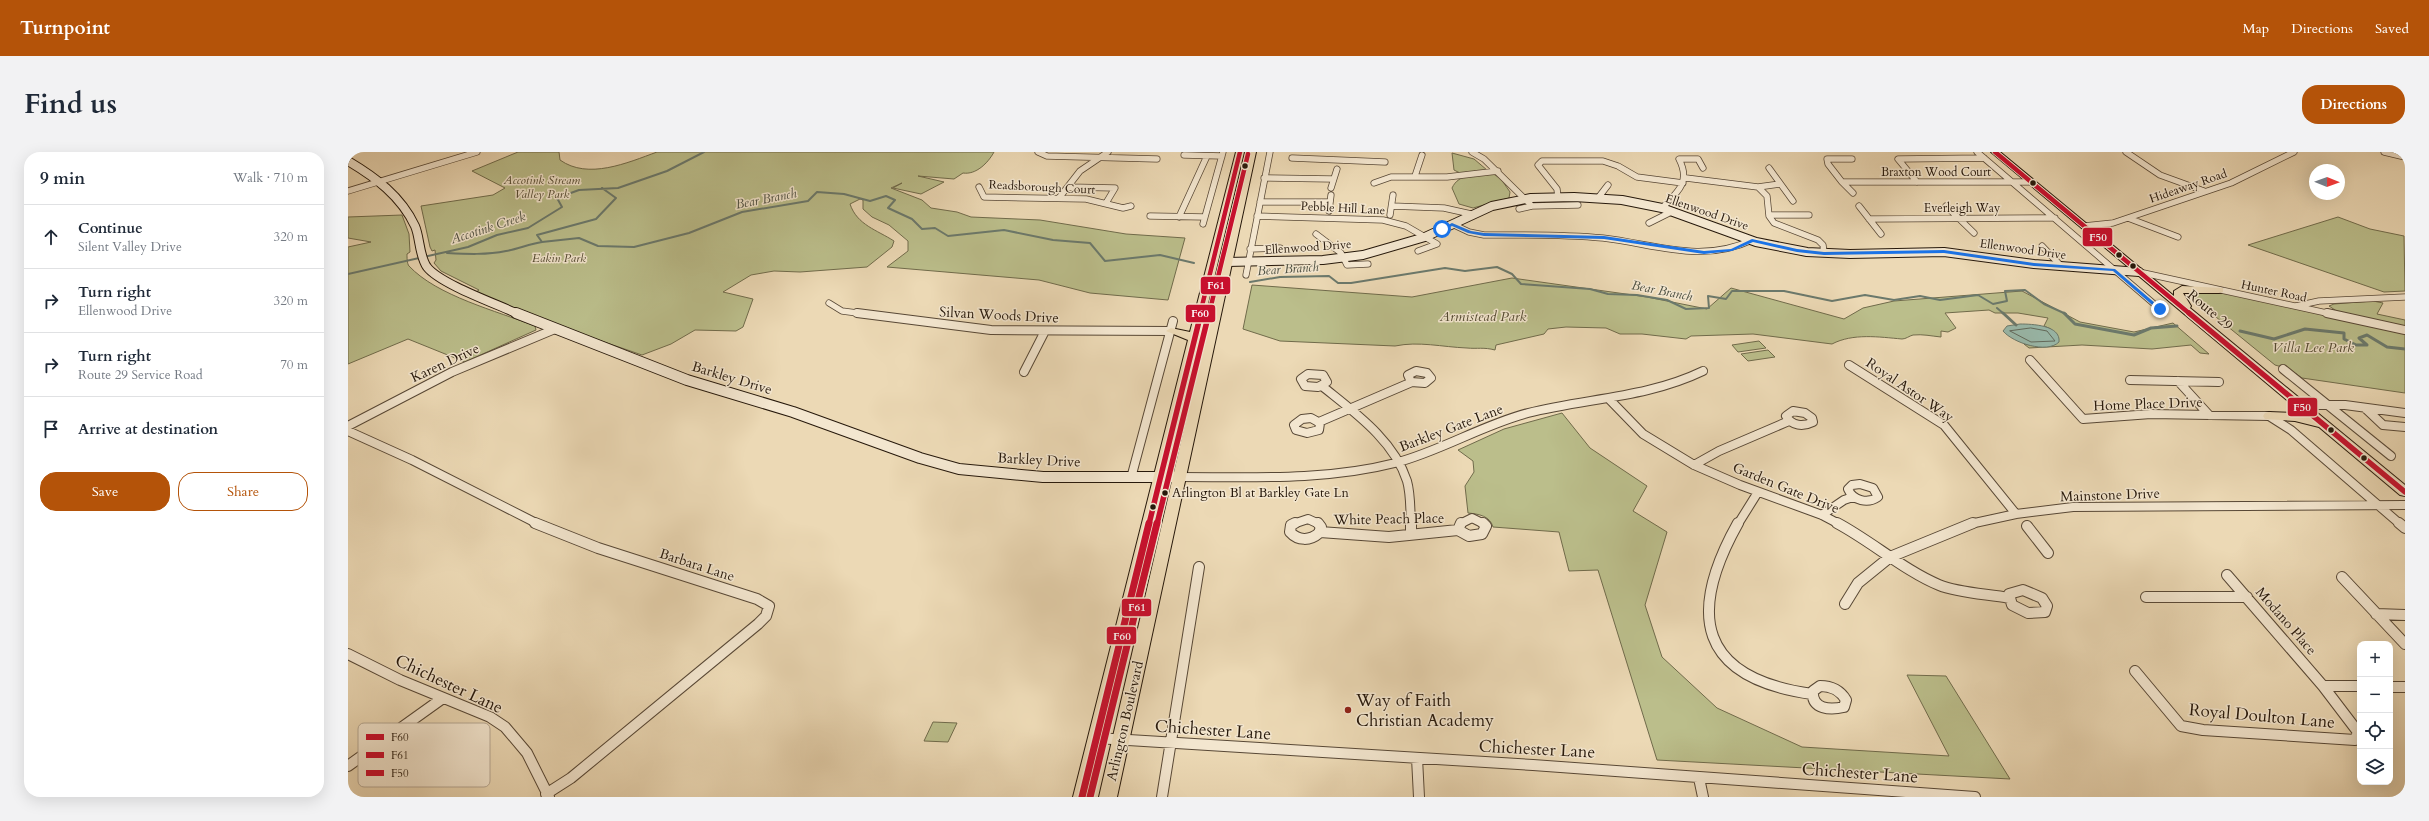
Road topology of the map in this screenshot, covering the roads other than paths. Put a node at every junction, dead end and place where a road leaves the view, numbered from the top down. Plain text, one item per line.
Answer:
1 (477, 152) edge
2 (1038, 152) edge
3 (1108, 152) edge
4 (1240, 152) edge
5 (1252, 152) edge
6 (1270, 152) edge
7 (1336, 152) edge
8 (1472, 152) edge
9 (1977, 152) edge
10 (1995, 152) edge
11 (2126, 152) edge
12 (2294, 152) edge
13 (2384, 152) edge
14 (1222, 154) edge
15 (1184, 155) dead end
16 (1422, 155) dead end
17 (1207, 156) junction
18 (2405, 157) edge
19 (1098, 158) junction
20 (1292, 158) dead end
21 (1984, 158) junction
22 (1157, 159) dead end
23 (1852, 159) dead end
24 (348, 161) edge
25 (1334, 161) junction
26 (1385, 162) dead end
27 (1703, 168) dead end
28 (1770, 168) dead end
29 (1336, 169) dead end
30 (1498, 171) junction
31 (1415, 176) junction
32 (1264, 178) junction
33 (1332, 179) junction
34 (1684, 180) junction
35 (380, 182) junction
36 (1842, 182) junction
37 (1917, 182) junction
38 (2012, 182) junction
39 (2031, 182) junction
40 (1374, 183) dead end
41 (1780, 184) junction
42 (1608, 185) dead end
43 (979, 187) dead end
44 (1069, 187) junction
45 (1758, 187) junction
46 (1331, 188) dead end
47 (348, 191) edge
48 (2204, 191) junction
49 (1853, 193) dead end
50 (1331, 194) dead end
51 (1393, 195) dead end
52 (1558, 196) junction
53 (1059, 198) junction
54 (1598, 198) junction
55 (1524, 199) junction
56 (1793, 200) dead end
57 (1260, 202) junction
58 (1329, 202) junction
59 (1106, 203) junction
60 (1578, 204) dead end
61 (1131, 206) dead end
62 (1392, 206) junction
63 (1532, 206) junction
64 (1859, 206) dead end
65 (1946, 206) dead end
66 (1662, 208) junction
67 (1519, 209) dead end
68 (1329, 211) dead end
69 (1673, 211) junction
70 (1471, 214) junction
71 (1390, 215) dead end
72 (1769, 215) junction
73 (1809, 215) dead end
74 (1150, 216) dead end
75 (1257, 216) junction
76 (1179, 217) junction
77 (2054, 218) junction
78 (2128, 218) junction
79 (1869, 219) junction
80 (1960, 219) junction
81 (1649, 223) dead end
82 (1452, 224) junction
83 (2084, 226) junction
84 (1974, 233) dead end
85 (1316, 234) dead end
86 (1881, 234) dead end
87 (1425, 237) junction
88 (2178, 237) dead end
89 (1752, 240) junction
90 (2042, 246) dead end
91 (1280, 248) dead end
92 (1250, 249) junction
93 (1418, 251) dead end
94 (1824, 253) junction
95 (1343, 258) junction
96 (1227, 262) junction
97 (1249, 262) junction
98 (1368, 264) dead end
99 (2062, 267) junction
100 (2115, 270) junction
101 (2139, 272) junction
102 (1246, 275) dead end
103 (2219, 290) junction
104 (2405, 297) edge
105 (829, 302) dead end
106 (2296, 306) junction
107 (2160, 309) dead end
108 (2192, 316) junction
109 (1172, 326) junction
110 (555, 329) junction
111 (2405, 330) edge
112 (1045, 331) junction
113 (1194, 338) junction
114 (2030, 360) dead end
115 (1849, 365) dead end
116 (2283, 369) dead end
117 (1703, 371) dead end
118 (1024, 372) dead end
119 (2130, 380) dead end
120 (2178, 381) junction
121 (1412, 382) dead end
122 (2219, 382) dead end
123 (1322, 386) dead end
124 (2283, 391) junction
125 (1610, 400) junction
126 (2300, 405) junction
127 (2328, 405) junction
128 (2365, 408) junction
129 (1350, 409) junction
130 (2405, 413) edge
131 (2210, 415) junction
132 (2269, 416) junction
133 (1789, 421) dead end
134 (1319, 422) dead end
135 (348, 426) edge
136 (2405, 427) edge
137 (348, 431) edge
138 (2336, 435) junction
139 (2391, 456) dead end
140 (1397, 463) junction
141 (1694, 465) junction
142 (1160, 477) junction
143 (1179, 477) junction
144 (1132, 478) junction
145 (2399, 483) edge
146 (1758, 492) junction
147 (2405, 492) edge
148 (1853, 497) dead end
149 (2377, 505) junction
150 (2405, 505) edge
151 (2016, 514) junction
152 (1822, 515) junction
153 (2027, 526) dead end
154 (2405, 528) edge
155 (1458, 530) dead end
156 (1320, 532) dead end
157 (1411, 535) junction
158 (2048, 553) dead end
159 (1890, 557) junction
160 (1199, 567) dead end
161 (2227, 575) dead end
162 (2342, 577) dead end
163 (2146, 597) dead end
164 (2247, 597) junction
165 (2009, 598) dead end
166 (1845, 604) dead end
167 (2376, 614) junction
168 (2405, 615) edge
169 (2405, 644) edge
170 (348, 654) edge
171 (2135, 671) dead end
172 (2323, 686) junction
173 (2357, 686) edge
174 (2393, 687) edge
175 (2405, 687) edge
176 (1812, 694) dead end
177 (443, 698) junction
178 (408, 723) edge
179 (1096, 738) junction
180 (1121, 740) junction
181 (1171, 744) junction
182 (1417, 758) junction
183 (358, 759) edge
184 (348, 766) edge
185 (1699, 778) junction
186 (548, 795) edge
187 (1082, 797) edge
188 (1108, 797) edge
189 (1162, 797) edge
190 (1419, 797) edge
191 (1703, 797) edge
192 (1975, 797) edge

1 - 35 street
2 - 19 street
3 - 19 street
4 - 113 main road, Arlington Boulevard
5 - 96 main road, Arlington Boulevard
6 - 32 street
7 - 25 street
8 - 30 street
9 - 21 street
10 - 39 main road, Route 29
11 - 48 street
12 - 48 street, Hideaway Road
13 - 18 street
14 - 17 street
14 - 76 street
15 - 17 street
16 - 31 street
17 - 76 street
19 - 22 street
19 - 44 street
20 - 25 street
21 - 37 street
21 - 38 street
23 - 36 street
24 - 35 street, Barkley Drive
25 - 26 street
27 - 34 street
28 - 41 street
29 - 33 street
30 - 31 street
30 - 55 street
31 - 40 street
32 - 33 street
32 - 57 street
33 - 46 street
34 - 45 street
34 - 52 street
34 - 66 street
35 - 47 street
35 - 110 street, Barkley Drive
36 - 37 street, Braxton Wood Court
36 - 49 street
37 - 38 street, Braxton Wood Court
38 - 39 street, Braxton Wood Court
38 - 77 street
39 - 83 main road, Route 29
41 - 45 street
41 - 56 street
42 - 54 street
43 - 53 street, Readsborough Court
44 - 53 street
44 - 59 street
45 - 72 street
48 - 78 street, Hideaway Road
50 - 58 street
51 - 62 street
52 - 54 street, Ellenwood Drive
52 - 55 street, Ellenwood Drive
53 - 59 street, Readsborough Court
54 - 66 street, Ellenwood Drive
55 - 63 street
55 - 70 street, Ellenwood Drive
57 - 58 street
57 - 75 street
58 - 68 street
59 - 61 street, Readsborough Court
60 - 63 street
62 - 70 street
62 - 71 street
63 - 67 street
64 - 79 street
65 - 80 street
66 - 69 street, Ellenwood Drive
69 - 81 street
69 - 89 street, Ellenwood Drive
70 - 82 street, Ellenwood Drive
72 - 73 street
72 - 94 street
74 - 76 street
75 - 87 street, Pebble Hill Lane
75 - 92 street
77 - 80 street, Everleigh Way
77 - 100 street
78 - 83 street, Hideaway Road
78 - 88 street
79 - 80 street, Everleigh Way
79 - 86 street
80 - 84 street
82 - 87 street, Ellenwood Drive
82 - 89 street
83 - 101 main road, Route 29
85 - 95 street
87 - 93 street
87 - 95 street, Ellenwood Drive
89 - 94 street, Ellenwood Drive
90 - 99 street
91 - 92 street
92 - 97 street
94 - 99 street, Ellenwood Drive
95 - 97 street, Ellenwood Drive
95 - 98 street
96 - 97 street, Ellenwood Drive
96 - 143 main road, Arlington Boulevard
97 - 102 street
99 - 100 street, Ellenwood Drive
100 - 101 street, Ellenwood Drive
100 - 107 street
101 - 103 street, Hunter Road
101 - 108 main road, Route 29
103 - 106 street, Hunter Road
103 - 108 main road
104 - 106 street
105 - 112 street, Silvan Woods Drive
106 - 111 street, Hunter Road
108 - 124 main road, Route 29
109 - 112 street, Silvan Woods Drive
109 - 113 main road
109 - 144 street
110 - 135 street, Karen Drive
110 - 144 street, Barkley Drive
112 - 118 street
113 - 142 main road, Arlington Boulevard
114 - 131 street, Home Place Drive
115 - 151 street, Royal Astor Way
116 - 127 street
117 - 125 street, Barkley Gate Lane
119 - 120 street
120 - 122 street
120 - 131 street
121 - 129 street
123 - 129 street
124 - 126 main road, Route 29
124 - 132 main road
125 - 140 street, Barkley Gate Lane
125 - 141 street, Garden Gate Drive
126 - 127 street
126 - 138 main road, Route 29
127 - 128 street
127 - 139 street
128 - 130 street
128 - 136 street
129 - 134 street
129 - 140 street
131 - 132 street, Home Place Drive
132 - 138 main road
132 - 149 street
133 - 141 street
137 - 186 street, Barbara Lane
138 - 145 main road, Route 29
140 - 143 street, Barkley Gate Lane
140 - 157 street
141 - 146 street, Garden Gate Drive
142 - 143 street, Barkley Drive
142 - 144 street, Barkley Drive
142 - 179 main road, Arlington Boulevard
143 - 180 main road, Arlington Boulevard
145 - 147 main road, Route 29
146 - 152 street, Garden Gate Drive
146 - 176 street
148 - 152 street
149 - 150 street, Mainstone Drive
149 - 151 street, Mainstone Drive
149 - 154 street
151 - 159 street, Mainstone Drive
152 - 159 street, Garden Gate Drive
153 - 158 street
155 - 157 street, White Peach Place
156 - 157 street, White Peach Place
159 - 165 street, Garden Gate Drive
159 - 166 street, Mainstone Drive
160 - 181 street
161 - 164 street, Modano Place
162 - 167 street
163 - 164 street
164 - 172 street, Modano Place
167 - 168 street
167 - 169 street
170 - 177 street, Chichester Lane
171 - 172 street, Royal Doulton Lane
172 - 173 street
174 - 175 street
177 - 178 street
177 - 186 street, Chichester Lane
179 - 180 street, Chichester Lane
179 - 187 main road, Arlington Boulevard
180 - 181 street, Chichester Lane
180 - 188 main road, Arlington Boulevard
181 - 182 street, Chichester Lane
181 - 189 street
182 - 185 street, Chichester Lane
182 - 190 street
183 - 184 street
185 - 191 street
185 - 192 street, Chichester Lane

